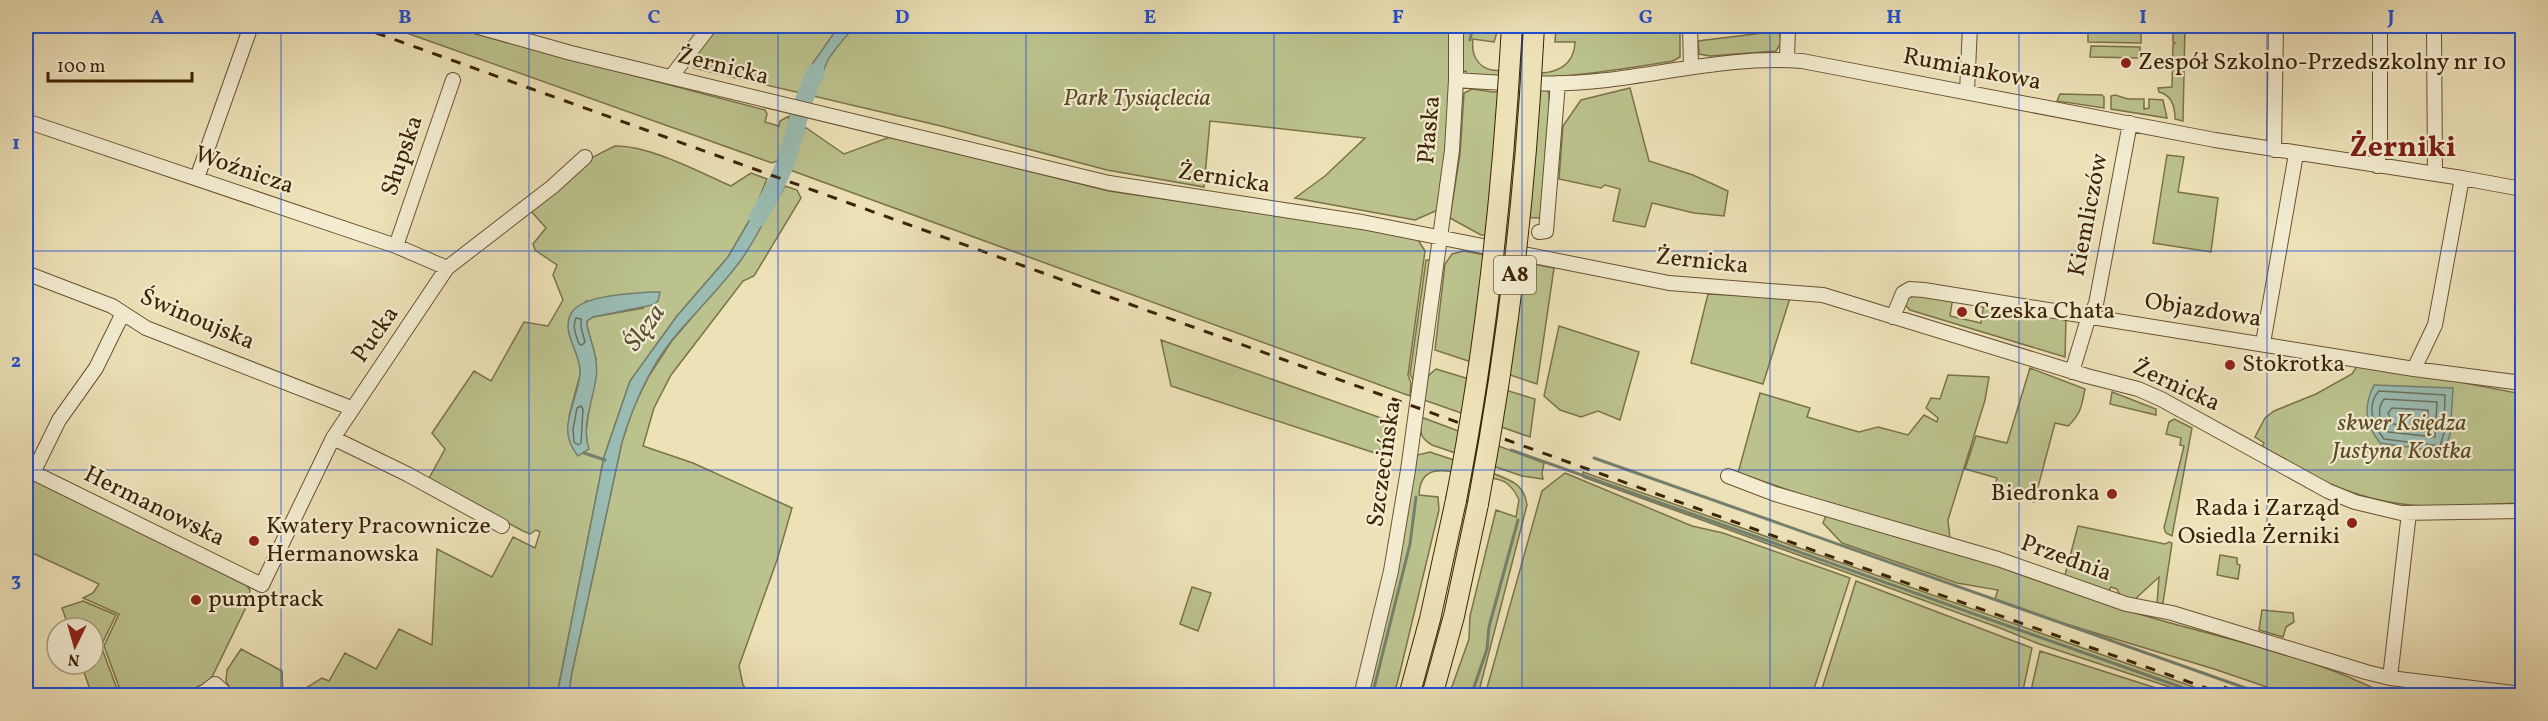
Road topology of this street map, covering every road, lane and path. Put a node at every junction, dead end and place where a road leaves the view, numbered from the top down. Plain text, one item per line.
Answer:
1 (251, 26) edge
2 (476, 26) edge
3 (710, 26) edge
4 (1456, 26) edge
5 (1690, 26) edge
6 (1788, 26) edge
7 (1970, 26) edge
8 (2276, 26) edge
9 (2380, 26) edge
10 (2434, 26) edge
11 (1512, 34) edge
12 (1534, 35) edge
13 (1787, 60) junction
14 (1691, 67) junction
15 (670, 77) junction
16 (453, 80) dead end
17 (1456, 80) junction
18 (1558, 83) junction
19 (1967, 92) junction
20 (26, 121) edge
21 (2130, 123) junction
22 (2274, 150) junction
23 (2296, 154) junction
24 (585, 157) dead end
25 (2377, 166) junction
26 (2435, 174) junction
27 (197, 178) junction
28 (2462, 178) junction
29 (2523, 189) edge
30 (1543, 232) dead end
31 (1441, 237) junction
32 (396, 246) junction
33 (447, 268) junction
34 (26, 273) edge
35 (123, 313) junction
36 (2090, 315) junction
37 (1893, 316) junction
38 (2263, 343) junction
39 (2414, 369) junction
40 (2072, 372) junction
41 (2523, 383) edge
42 (351, 408) junction
43 (333, 438) junction
44 (29, 471) edge
45 (1728, 476) dead end
46 (2523, 511) edge
47 (2409, 513) junction
48 (502, 526) dead end
49 (262, 585) joint
50 (2390, 678) junction
51 (2447, 690) edge
52 (2523, 694) edge
53 (195, 696) edge
54 (228, 696) edge
55 (1361, 696) edge
56 (1409, 696) edge
57 (1432, 696) edge

1 - 27 street
2 - 15 street, Żernicka
3 - 15 street
4 - 17 street, Płaska
5 - 14 street
6 - 13 street
7 - 19 street
8 - 22 street
9 - 25 street
10 - 26 street
11 - 56 highway, A8, bridge
12 - 57 highway, A8, bridge
13 - 14 street, Rumiankowa
13 - 19 street, Rumiankowa
14 - 18 street, Rumiankowa
15 - 31 street, Żernicka
16 - 32 street, Słupska
17 - 18 street, Rumiankowa
17 - 31 street, Płaska
18 - 30 street
19 - 21 street, Rumiankowa
20 - 27 street, Woźnicza
21 - 22 street, Rumiankowa
21 - 36 street, Kiemliczów
22 - 23 street, Rumiankowa
23 - 25 street, Rumiankowa
23 - 38 street
24 - 33 street, Pucka
25 - 26 street, Rumiankowa
26 - 28 street, Rumiankowa
27 - 32 street, Woźnicza
28 - 29 street, Rumiankowa
28 - 39 street
31 - 37 street, Żernicka
31 - 55 street, Szczecińska
32 - 33 street, Woźnicza
33 - 42 street, Pucka
34 - 35 street, Świnoujska
35 - 42 street, Świnoujska
35 - 44 street
36 - 37 street, Objazdowa
36 - 38 street, Objazdowa
36 - 40 street, Kiemliczów
37 - 40 street, Żernicka
38 - 39 street, Objazdowa
39 - 41 street, Objazdowa
40 - 47 street, Żernicka
42 - 43 street, Pucka
43 - 48 street
43 - 49 street, Pucka
44 - 49 street, Hermanowska
45 - 50 street, Przednia
46 - 47 street, Żernicka
47 - 50 street
50 - 51 street, Przednia
51 - 52 street, Przednia
53 - 54 street

